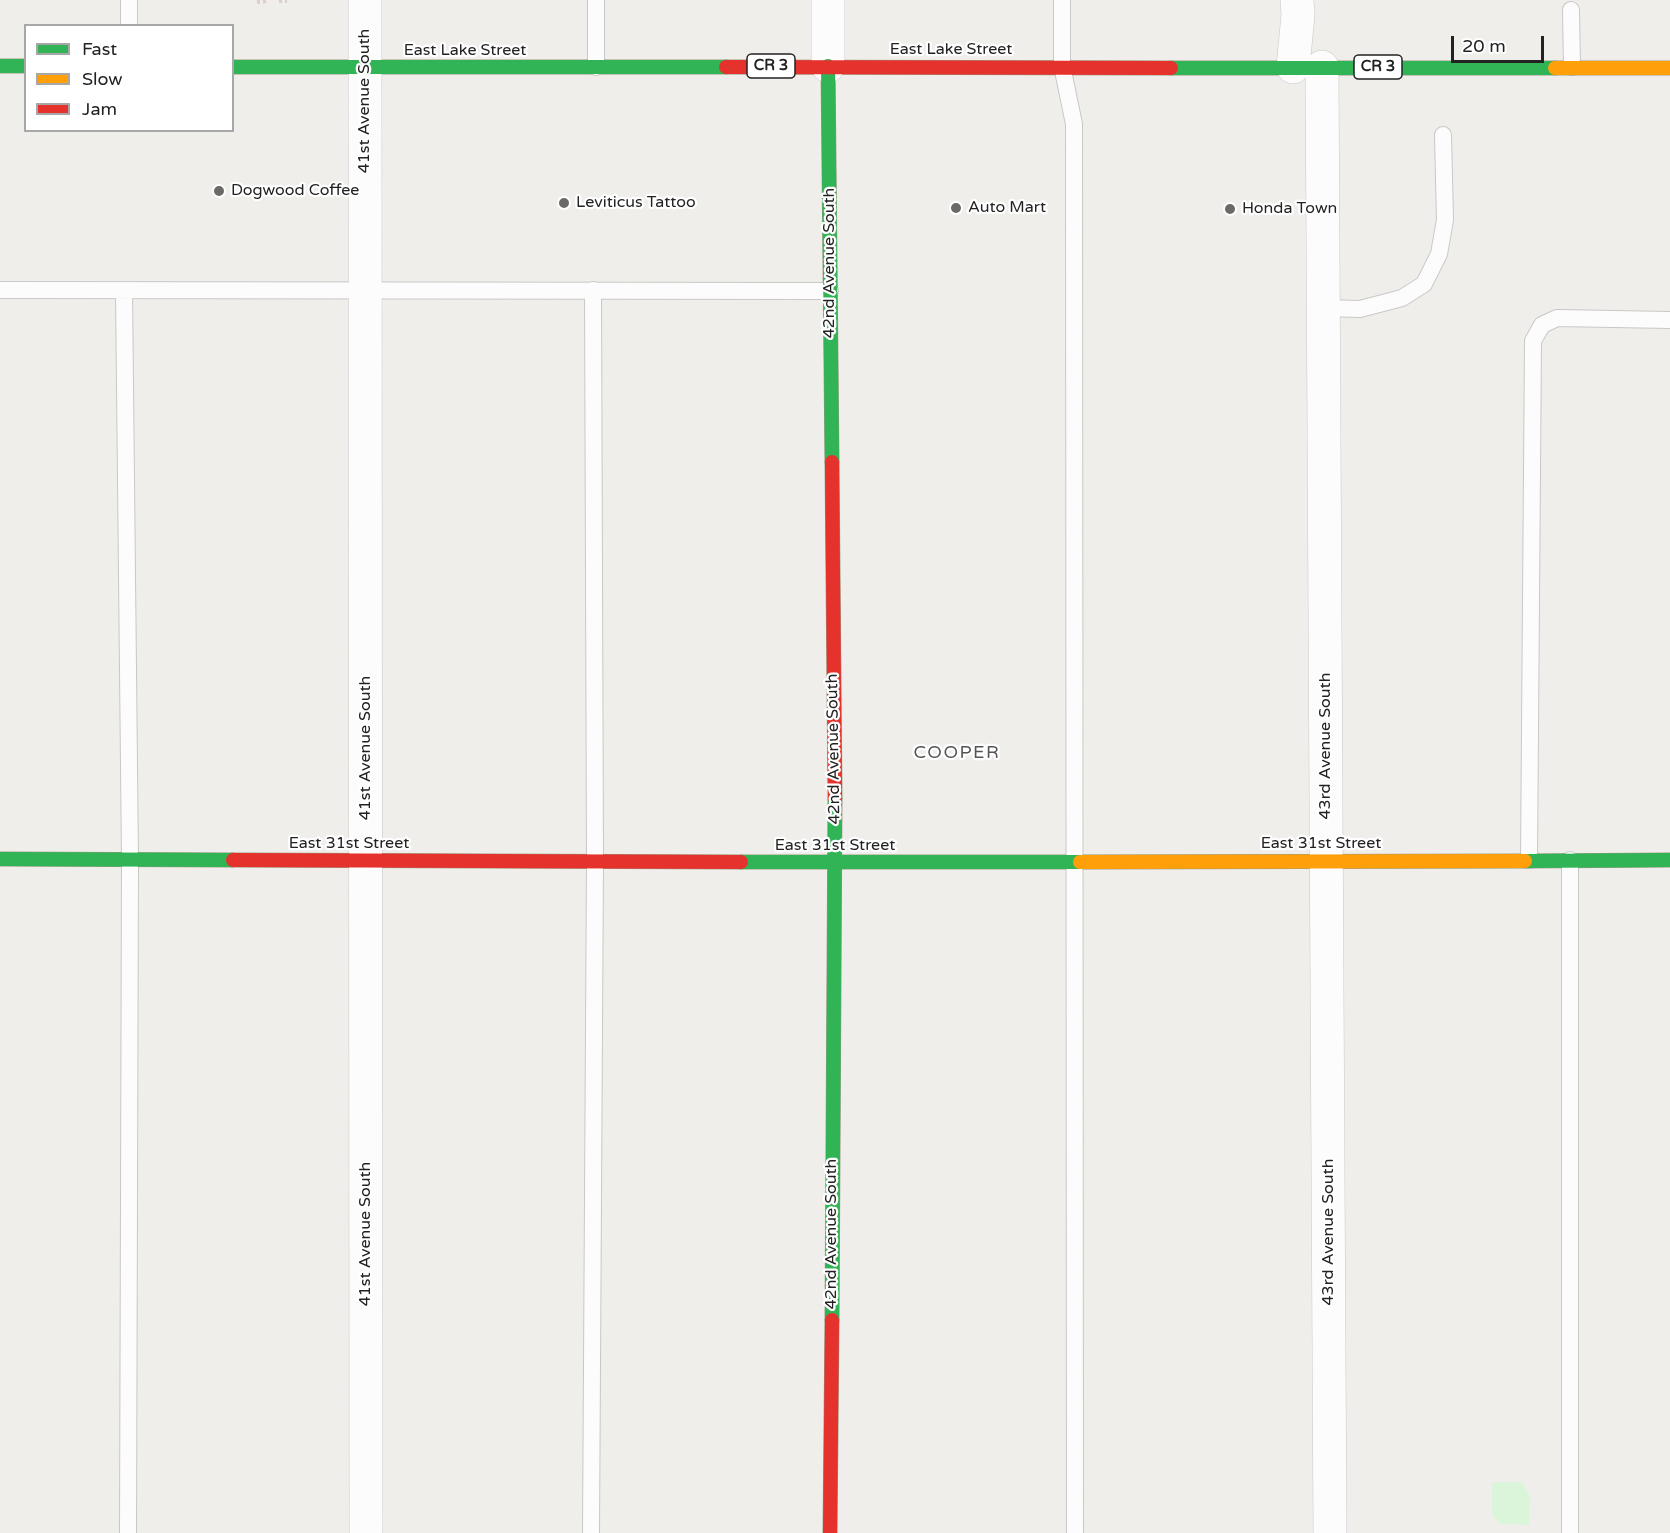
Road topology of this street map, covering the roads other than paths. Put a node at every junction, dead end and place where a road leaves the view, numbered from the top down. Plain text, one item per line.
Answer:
1 (129, 0) edge
2 (365, 0) edge
3 (596, 0) edge
4 (828, 0) edge
5 (1062, 0) edge
6 (1297, 0) edge
7 (1571, 10) dead end
8 (129, 24) edge
9 (0, 66) edge
10 (24, 66) edge
11 (828, 66) junction
12 (1062, 66) junction
13 (234, 67) edge
14 (365, 67) junction
15 (596, 67) junction
16 (1307, 67) junction
17 (1572, 67) junction
18 (1670, 68) edge
19 (1443, 135) dead end
20 (0, 290) edge
21 (124, 290) junction
22 (593, 290) junction
23 (366, 291) junction
24 (830, 291) junction
25 (1323, 308) junction
26 (1670, 320) edge
27 (0, 859) edge
28 (130, 860) junction
29 (1327, 860) junction
30 (1529, 860) junction
31 (1570, 860) junction
32 (1670, 860) edge
33 (366, 861) junction
34 (595, 861) junction
35 (834, 863) junction
36 (1074, 863) junction
37 (128, 1533) edge
38 (366, 1533) edge
39 (591, 1533) edge
40 (830, 1533) edge
41 (1075, 1533) edge
42 (1330, 1533) edge
43 (1570, 1533) edge

1 - 8 lane
2 - 14 street, 41st Avenue South
3 - 15 lane
4 - 11 street, 42nd Avenue South
5 - 12 lane
6 - 16 street, 43rd Avenue South
7 - 17 lane
9 - 10 street
11 - 12 street, East Lake Street / CR 3
11 - 15 street, East Lake Street / CR 3
11 - 24 street, 42nd Avenue South
12 - 16 street, East Lake Street / CR 3
12 - 36 lane
13 - 14 street, East Lake Street / CR 3
14 - 15 street, East Lake Street / CR 3
14 - 23 street, 41st Avenue South
16 - 17 street, East Lake Street / CR 3
16 - 25 street, 43rd Avenue South
17 - 18 street, East Lake Street / CR 3
19 - 25 lane
20 - 21 lane
21 - 23 lane
21 - 28 lane
22 - 23 lane
22 - 24 lane
22 - 34 lane
23 - 33 street, 41st Avenue South
24 - 35 street, 42nd Avenue South
25 - 29 street, 43rd Avenue South
26 - 30 lane
27 - 28 street, East 31st Street
28 - 33 street, East 31st Street
28 - 37 lane
29 - 30 street, East 31st Street
29 - 36 street, East 31st Street
29 - 42 street, 43rd Avenue South
30 - 31 street, East 31st Street
31 - 32 street, East 31st Street
31 - 43 lane
33 - 34 street, East 31st Street
33 - 38 street, 41st Avenue South
34 - 35 street, East 31st Street
34 - 39 lane
35 - 36 street, East 31st Street
35 - 40 street, 42nd Avenue South
36 - 41 lane

